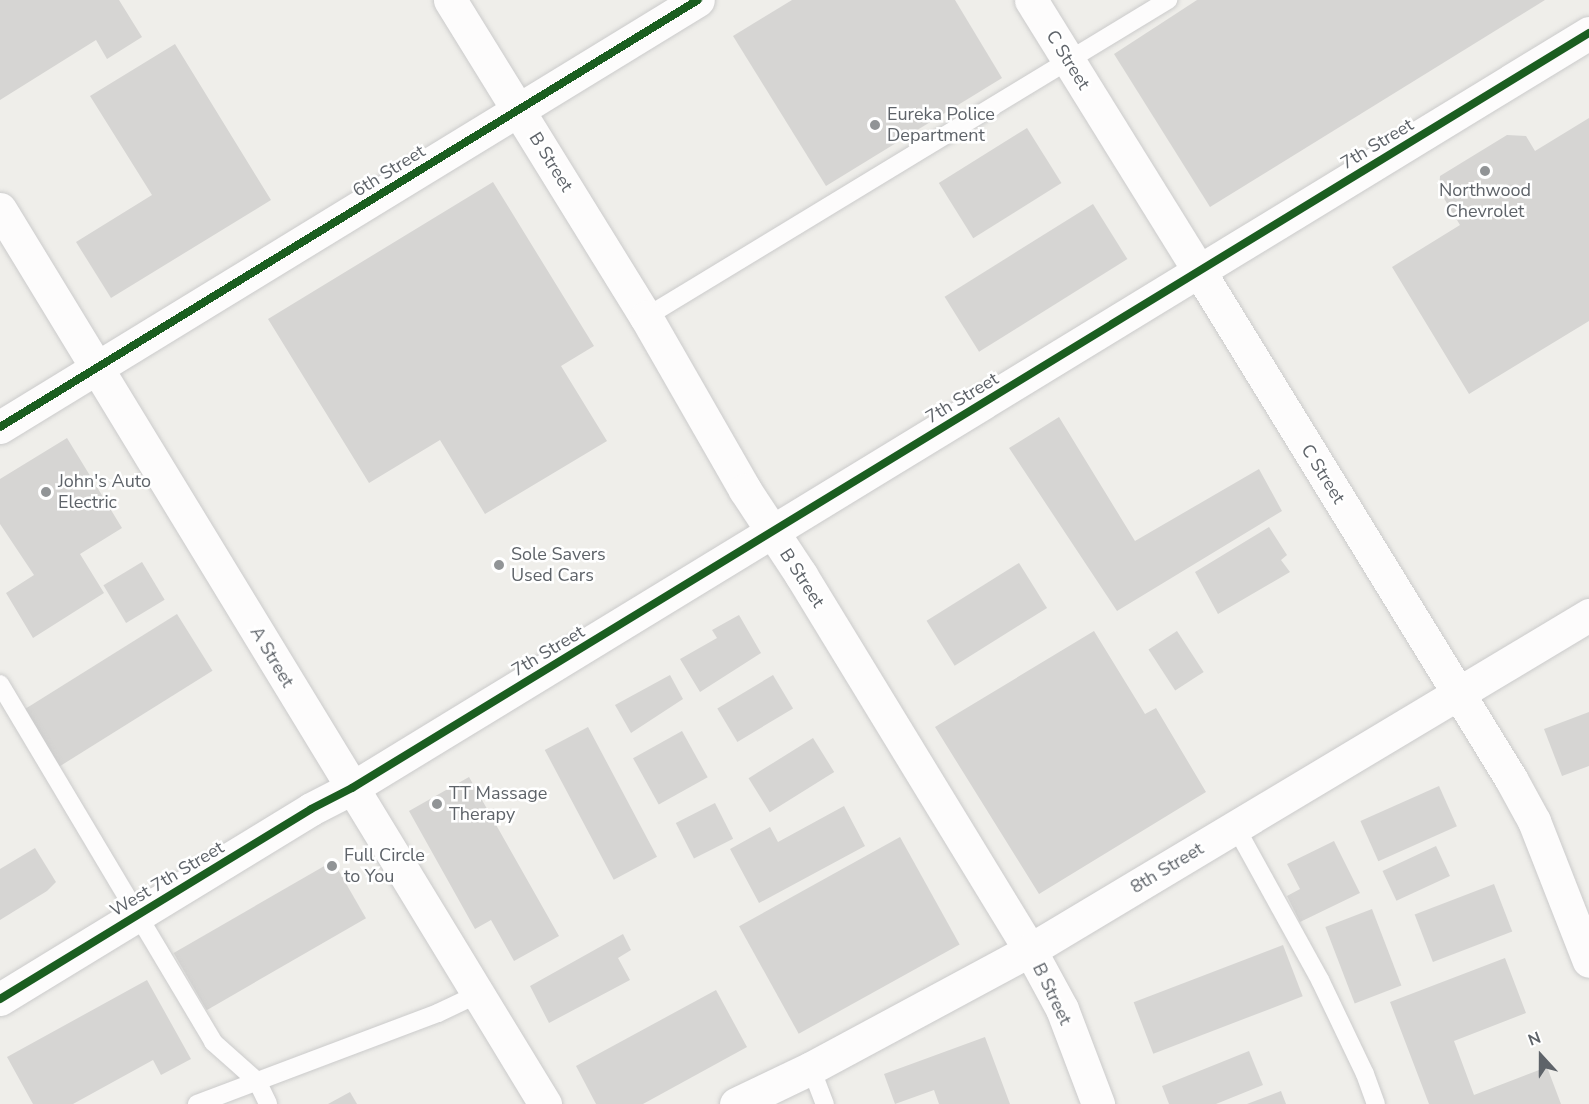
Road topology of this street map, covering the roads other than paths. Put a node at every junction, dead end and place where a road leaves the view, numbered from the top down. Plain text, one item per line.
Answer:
1 (450, 0) edge
2 (698, 0) edge
3 (1031, 0) edge
4 (1168, 0) edge
5 (1589, 33) edge
6 (1068, 62) junction
7 (518, 109) junction
8 (0, 209) edge
9 (1198, 271) junction
10 (646, 317) junction
11 (96, 368) junction
12 (0, 427) edge
13 (772, 532) junction
14 (1589, 615) edge
15 (0, 684) edge
16 (1459, 694) junction
17 (352, 788) junction
18 (1235, 826) junction
19 (138, 914) junction
20 (1030, 950) junction
21 (1589, 961) edge
22 (478, 994) junction
23 (0, 999) edge
24 (812, 1068) junction
25 (257, 1081) junction
26 (197, 1104) edge
27 (268, 1104) edge
28 (545, 1104) edge
29 (735, 1104) edge
30 (825, 1104) edge
31 (1098, 1104) edge
32 (1376, 1104) edge

1 - 7 street, B Street
2 - 7 street, 6th Street
3 - 6 street, C Street
4 - 6 lane
5 - 9 street, 7th Street
6 - 9 street, C Street
6 - 10 lane
7 - 10 street, B Street
7 - 11 street, 6th Street
8 - 11 street, A Street
9 - 13 street, 7th Street
9 - 16 street, C Street
10 - 13 street, B Street
11 - 12 street, 6th Street
11 - 17 street, A Street
13 - 17 street, 7th Street
13 - 20 street, B Street
14 - 16 street, 8th Street
15 - 19 lane
16 - 18 street, 8th Street
16 - 21 street, C Street
17 - 19 street, West 7th Street
17 - 22 street, A Street
18 - 20 street, 8th Street
18 - 32 lane
19 - 23 street, West 7th Street
19 - 25 lane
20 - 24 street, 8th Street
20 - 31 street, B Street
22 - 25 lane
22 - 28 street, A Street
24 - 29 street, 8th Street
24 - 30 lane
25 - 26 lane
25 - 27 lane

